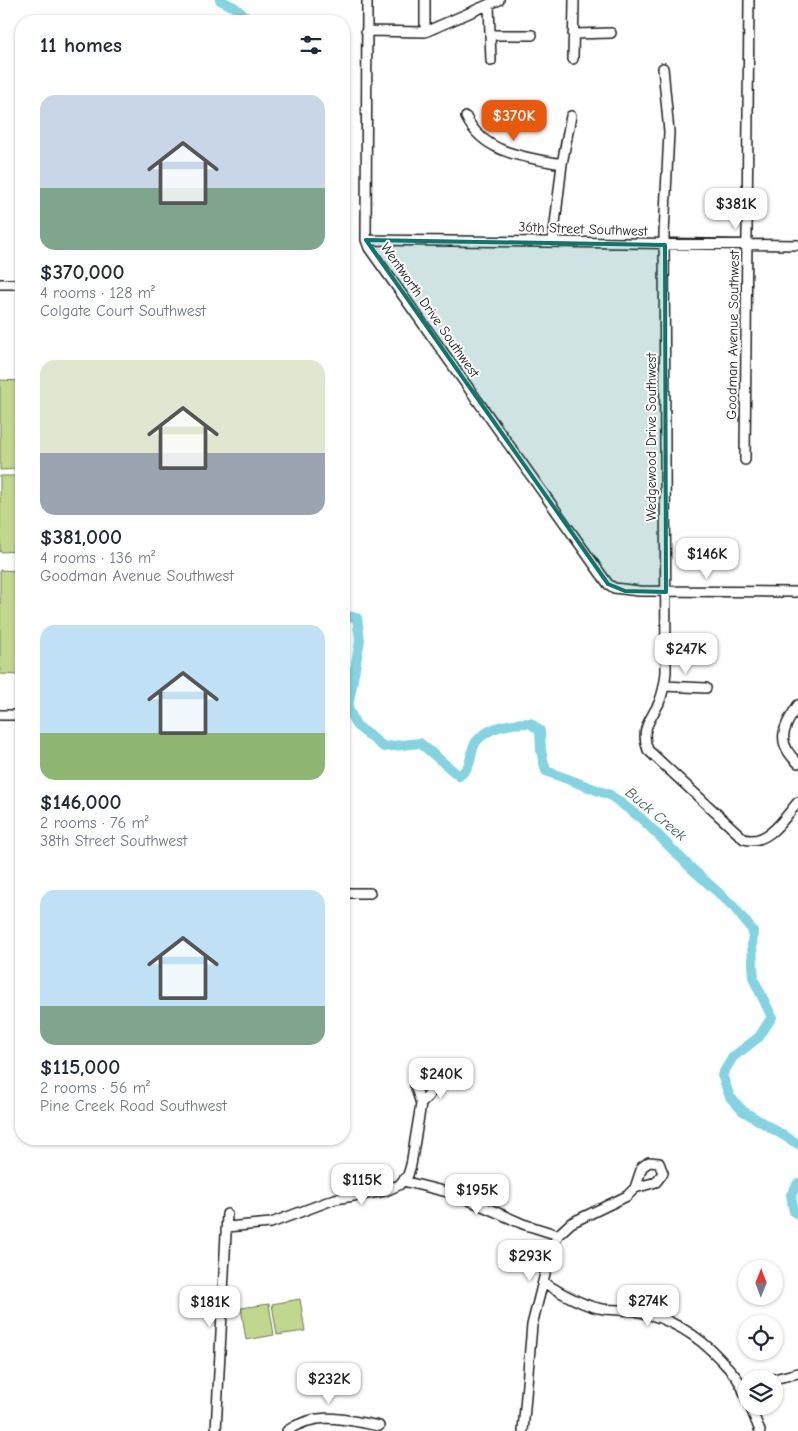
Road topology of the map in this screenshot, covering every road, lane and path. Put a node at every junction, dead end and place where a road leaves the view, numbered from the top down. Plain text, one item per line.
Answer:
1 (367, 0) edge
2 (425, 0) edge
3 (499, 0) edge
4 (574, 0) edge
5 (749, 0) edge
6 (489, 5) junction
7 (366, 31) junction
8 (425, 32) junction
9 (611, 33) dead end
10 (573, 34) junction
11 (491, 35) junction
12 (532, 36) dead end
13 (573, 59) dead end
14 (491, 61) dead end
15 (664, 68) dead end
16 (570, 116) dead end
17 (466, 117) dead end
18 (562, 164) junction
19 (366, 240) junction
20 (553, 241) junction
21 (664, 245) junction
22 (798, 245) edge
23 (748, 246) junction
24 (0, 284) edge
25 (15, 284) edge
26 (746, 460) dead end
27 (666, 592) junction
28 (798, 592) edge
29 (664, 686) junction
30 (706, 688) dead end
31 (798, 705) edge
32 (0, 715) edge
33 (15, 715) edge
34 (798, 763) edge
35 (798, 802) edge
36 (350, 893) edge
37 (370, 893) dead end
38 (421, 1104) dead end
39 (403, 1181) junction
40 (635, 1188) dead end
41 (228, 1214) dead end
42 (227, 1227) junction
43 (558, 1235) junction
44 (543, 1282) junction
45 (798, 1372) edge
46 (783, 1376) edge
47 (738, 1377) edge
48 (754, 1415) edge
49 (379, 1426) dead end
50 (216, 1431) edge
51 (288, 1431) edge
52 (523, 1431) edge
53 (760, 1431) edge

1 - 7 street, Wentworth Drive Southwest
2 - 8 street
3 - 6 street
4 - 10 street
5 - 23 street, Goodman Avenue Southwest
6 - 8 street
6 - 11 street
7 - 8 street
7 - 19 street, Wentworth Drive Southwest
9 - 10 street
10 - 13 street
11 - 12 street
11 - 14 street
15 - 21 street, Wedgewood Drive Southwest
16 - 18 street
17 - 18 street
18 - 20 street
19 - 20 street, 36th Street Southwest
19 - 27 street, Wentworth Drive Southwest
20 - 21 street, 36th Street Southwest
21 - 23 street, 36th Street Southwest
21 - 27 street, Wedgewood Drive Southwest
22 - 23 street, 36th Street Southwest
23 - 26 street, Goodman Avenue Southwest
24 - 25 street
27 - 28 street
27 - 29 street, Wedgewood Drive Southwest
29 - 30 street
29 - 35 street, Wedgewood Drive Southwest
31 - 34 street
32 - 33 street
36 - 37 street
38 - 39 street
39 - 42 street
39 - 43 street
40 - 43 street
41 - 42 street
42 - 50 street
43 - 44 street
44 - 47 street
44 - 52 street
45 - 46 street
48 - 53 street
49 - 51 street

